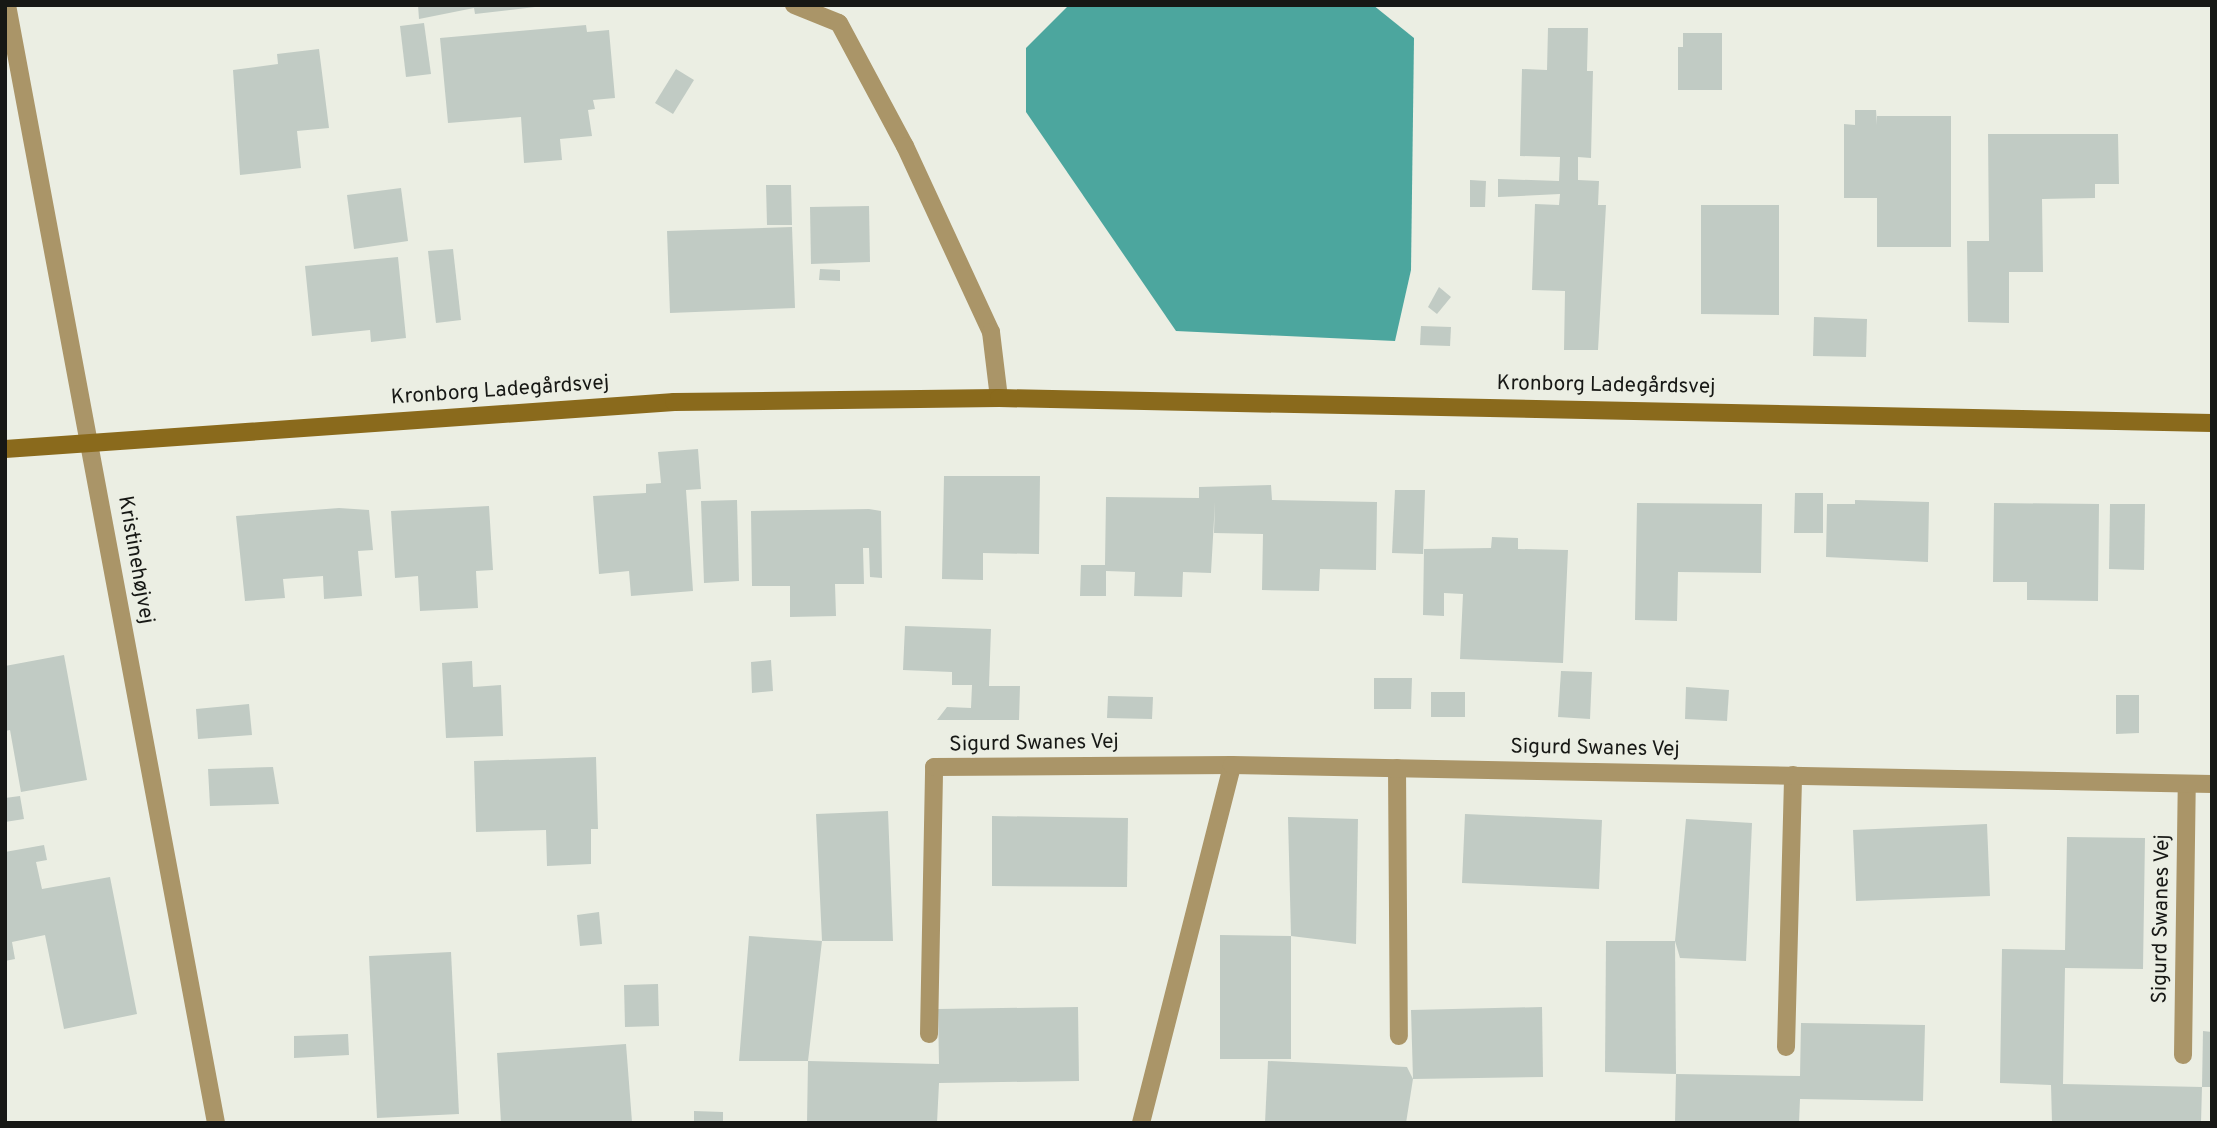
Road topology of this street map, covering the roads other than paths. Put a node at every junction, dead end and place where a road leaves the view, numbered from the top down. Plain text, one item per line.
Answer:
1 (7, 5) edge
2 (794, 5) edge
3 (999, 398) junction
4 (2212, 423) edge
5 (90, 440) junction
6 (5, 449) edge
7 (1232, 765) junction
8 (1397, 768) junction
9 (1793, 775) junction
10 (2187, 784) junction
11 (2212, 784) edge
12 (929, 1034) dead end
13 (1399, 1036) dead end
14 (1786, 1047) dead end
15 (2183, 1055) dead end
16 (216, 1123) edge
17 (1141, 1123) edge

1 - 5 street, Kristinehøjvej
2 - 3 street
3 - 4 street, Kronborg Ladegårdsvej
3 - 5 street, Kronborg Ladegårdsvej
5 - 6 street, Kronborg Ladegårdsvej
5 - 16 street, Kristinehøjvej
7 - 8 street, Sigurd Swanes Vej
7 - 12 street, Sigurd Swanes Vej
7 - 17 street
8 - 9 street, Sigurd Swanes Vej
8 - 13 street
9 - 10 street, Sigurd Swanes Vej
9 - 14 street
10 - 11 street, Sigurd Swanes Vej
10 - 15 street, Sigurd Swanes Vej

